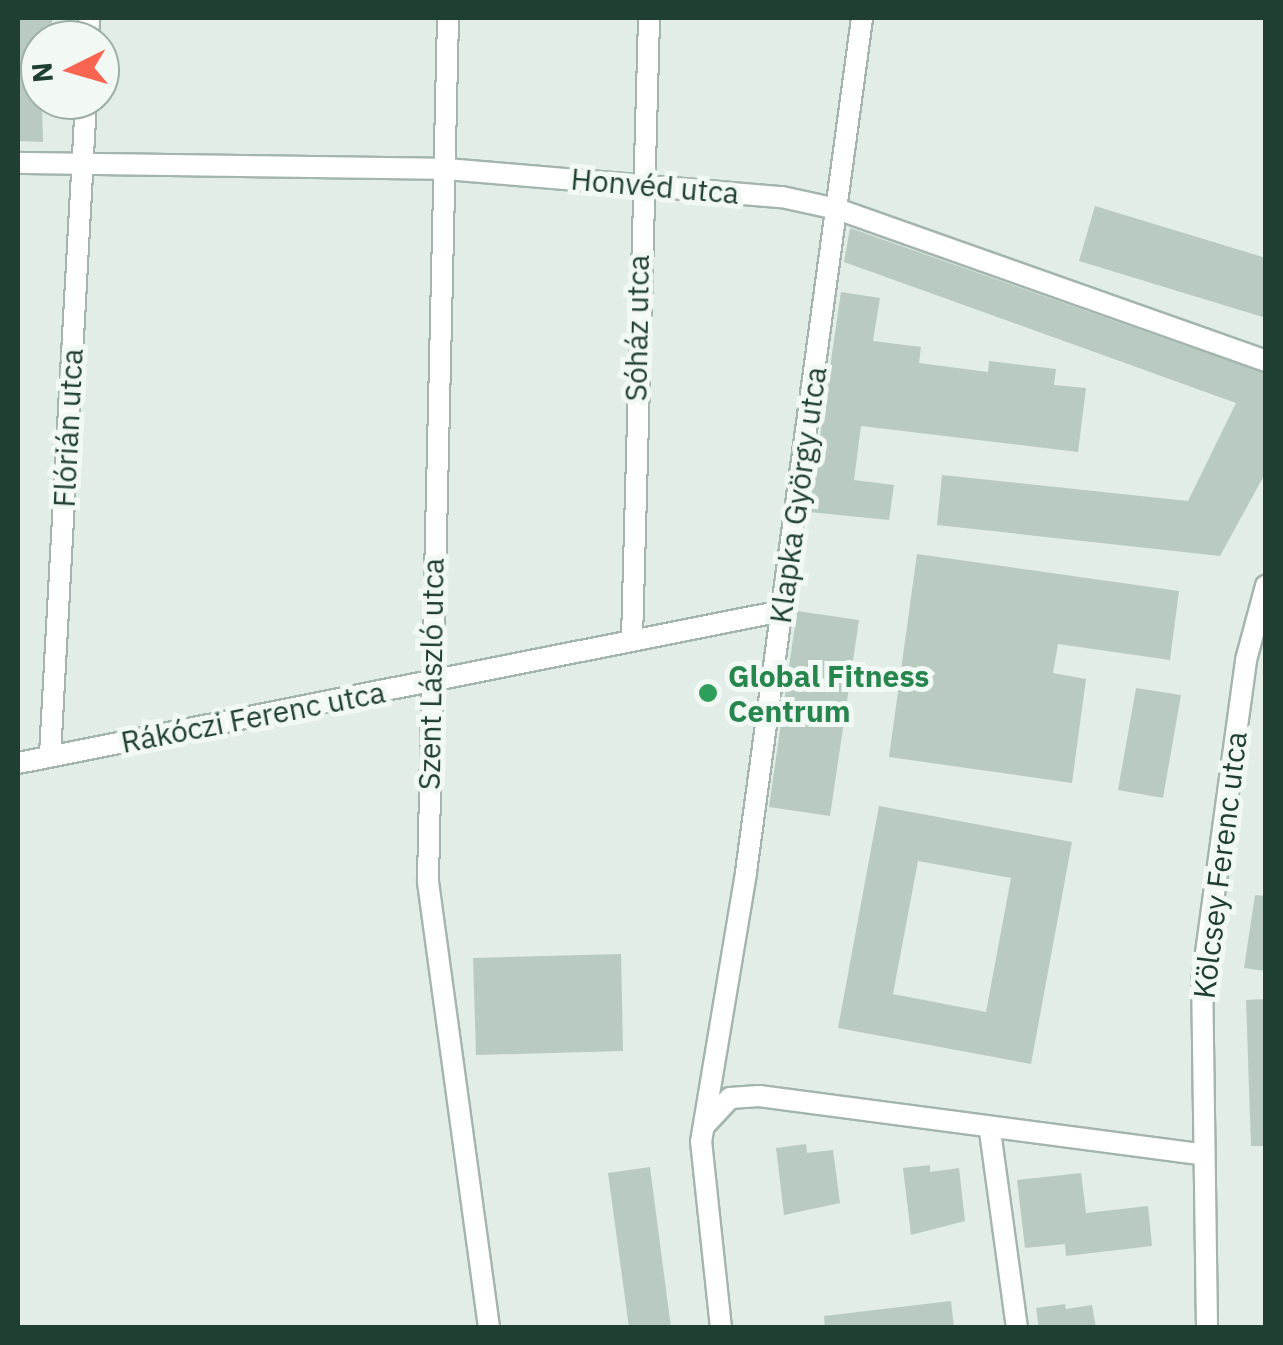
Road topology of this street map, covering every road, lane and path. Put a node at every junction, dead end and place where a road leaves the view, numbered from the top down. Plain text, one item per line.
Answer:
1 (448, 18) edge
2 (649, 18) edge
3 (862, 18) edge
4 (85, 120) edge
5 (18, 163) edge
6 (82, 163) junction
7 (446, 169) junction
8 (640, 184) junction
9 (838, 208) junction
10 (1266, 361) edge
11 (1265, 593) edge
12 (782, 611) junction
13 (632, 639) junction
14 (432, 683) junction
15 (50, 755) junction
16 (18, 764) edge
17 (702, 1129) junction
18 (990, 1131) junction
19 (1201, 1154) junction
20 (489, 1328) edge
21 (721, 1328) edge
22 (1018, 1328) edge
23 (1207, 1328) edge

1 - 7 street, Szent László utca
2 - 8 street, Sóház utca
3 - 9 street, Klapka György utca
4 - 6 street, Flórián utca
5 - 6 street, Honvéd utca
6 - 7 street, Honvéd utca
6 - 15 street, Flórián utca
7 - 8 street, Honvéd utca
7 - 14 street, Szent László utca
8 - 9 street, Honvéd utca
8 - 13 street, Sóház utca
9 - 10 street, Honvéd utca
9 - 12 street, Klapka György utca
11 - 19 street, Kölcsey Ferenc utca
12 - 13 street, Rákóczi Ferenc utca
12 - 17 street, Klapka György utca
13 - 14 street, Rákóczi Ferenc utca
14 - 15 street, Rákóczi Ferenc utca
14 - 20 street, Szent László utca
15 - 16 street, Rákóczi Ferenc utca
17 - 18 street
17 - 21 street, Klapka György utca
18 - 19 street
18 - 22 street
19 - 23 street, Kölcsey Ferenc utca

